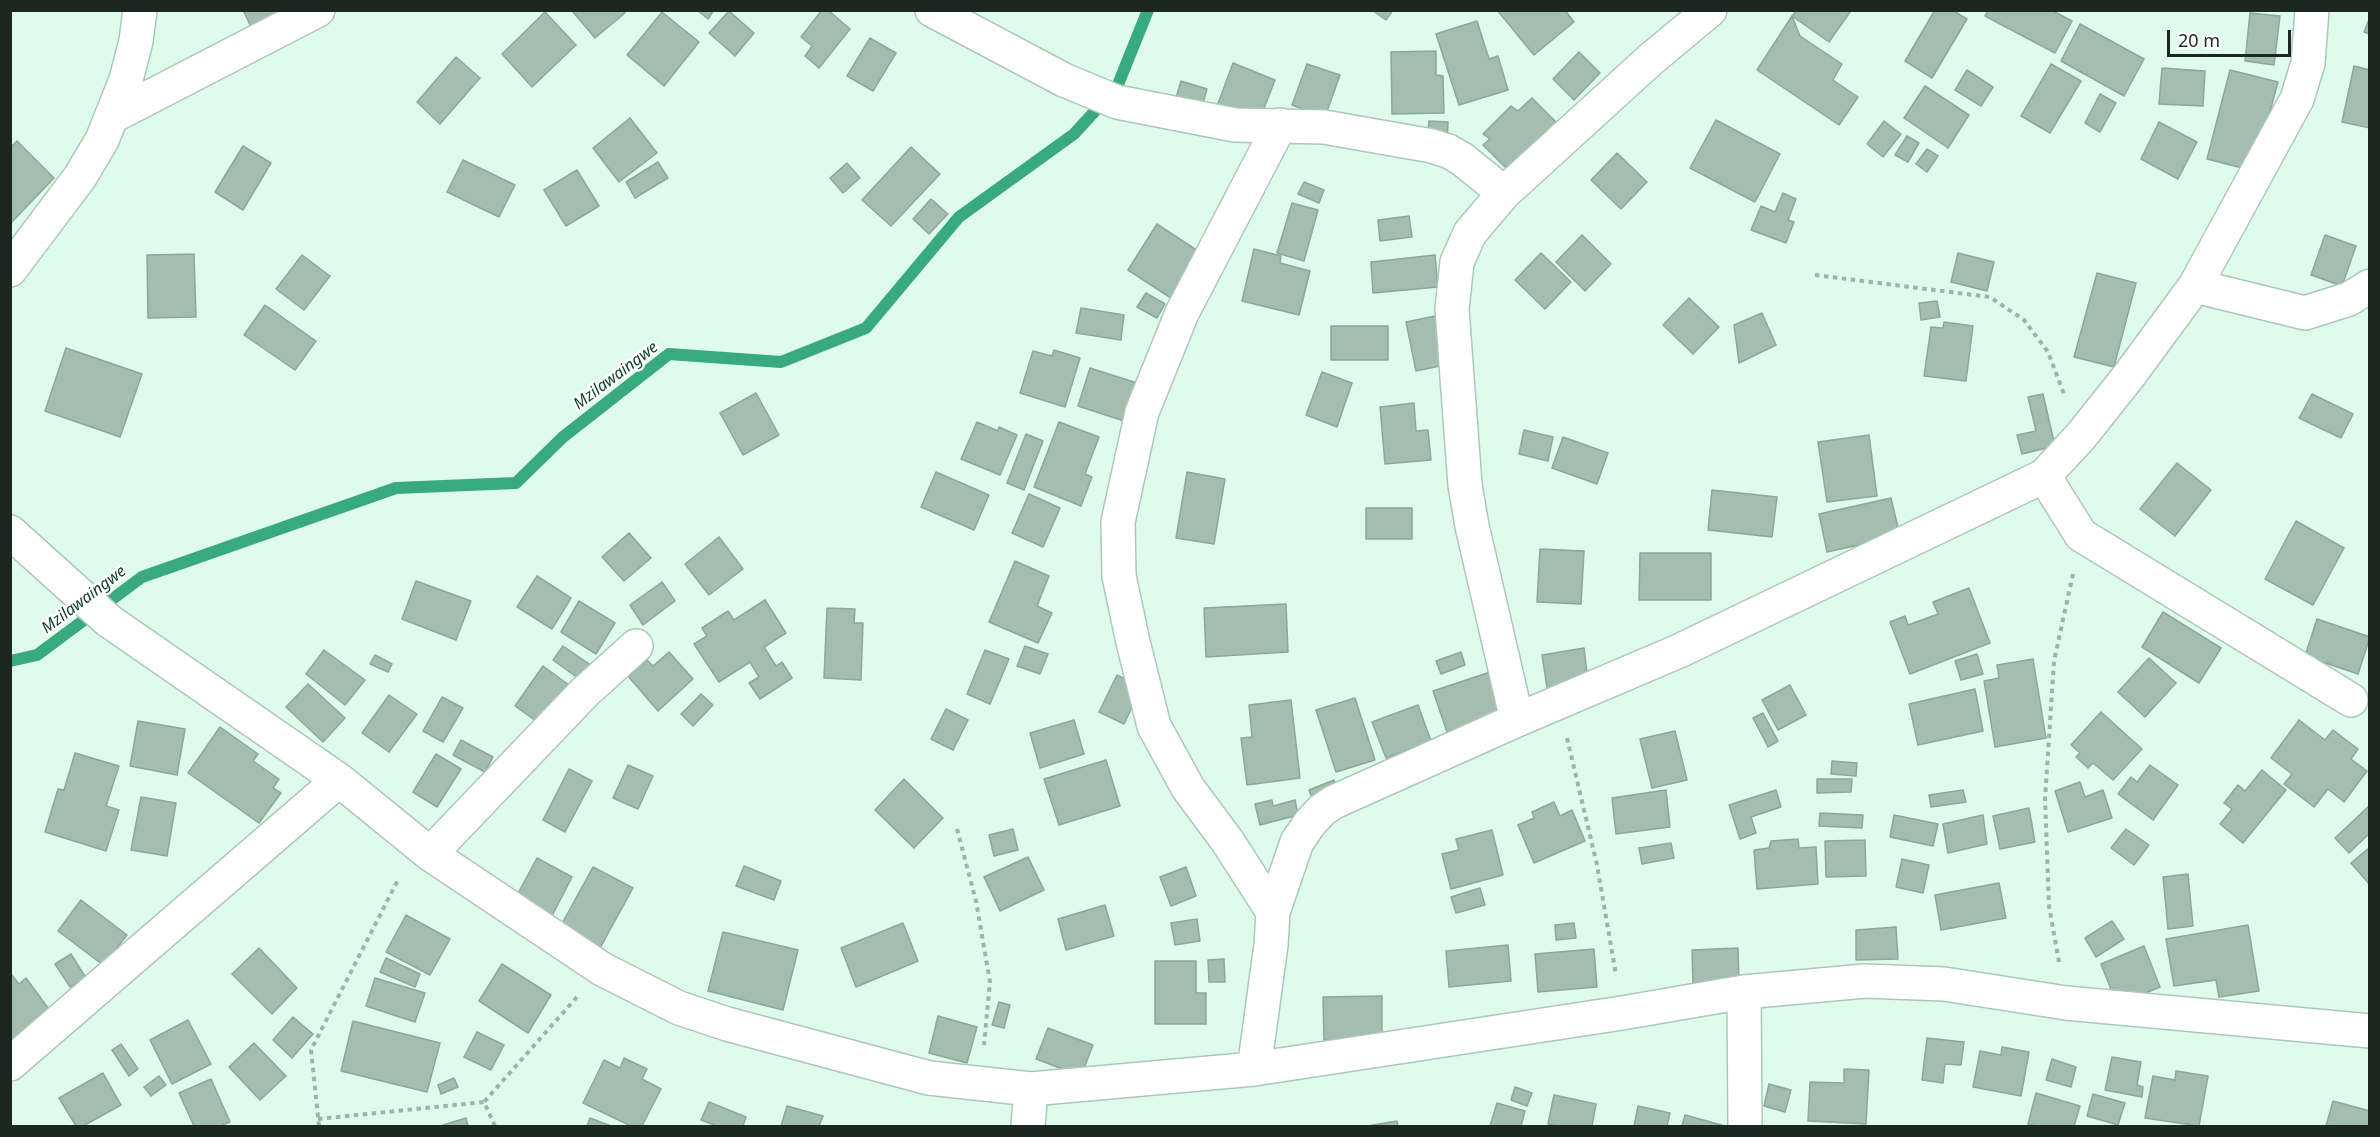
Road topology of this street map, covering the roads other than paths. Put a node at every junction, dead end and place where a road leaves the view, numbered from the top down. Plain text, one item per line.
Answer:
1 (140, 10) edge
2 (318, 10) edge
3 (932, 10) edge
4 (2312, 10) edge
5 (1701, 14) edge
6 (113, 116) junction
7 (1280, 125) junction
8 (1504, 193) junction
9 (10, 270) edge
10 (2195, 286) junction
11 (2370, 286) edge
12 (2044, 476) junction
13 (10, 532) edge
14 (636, 646) dead end
15 (2351, 700) dead end
16 (1517, 720) junction
17 (339, 780) junction
18 (424, 848) junction
19 (1273, 912) junction
20 (1744, 992) junction
21 (2370, 1031) edge
22 (10, 1064) edge
23 (1254, 1069) junction
24 (1031, 1089) junction
25 (1028, 1126) edge
26 (1746, 1126) edge

1 - 6 street
2 - 6 street
3 - 7 street
4 - 10 street
5 - 8 street
6 - 9 street
7 - 8 street
7 - 19 street
8 - 16 street
10 - 11 street
10 - 12 street
12 - 15 street
12 - 16 street
13 - 17 street
14 - 18 street
16 - 19 street
17 - 18 street
17 - 22 street
18 - 24 street
19 - 23 street
20 - 21 street
20 - 23 street
20 - 26 street
23 - 24 street
24 - 25 street

